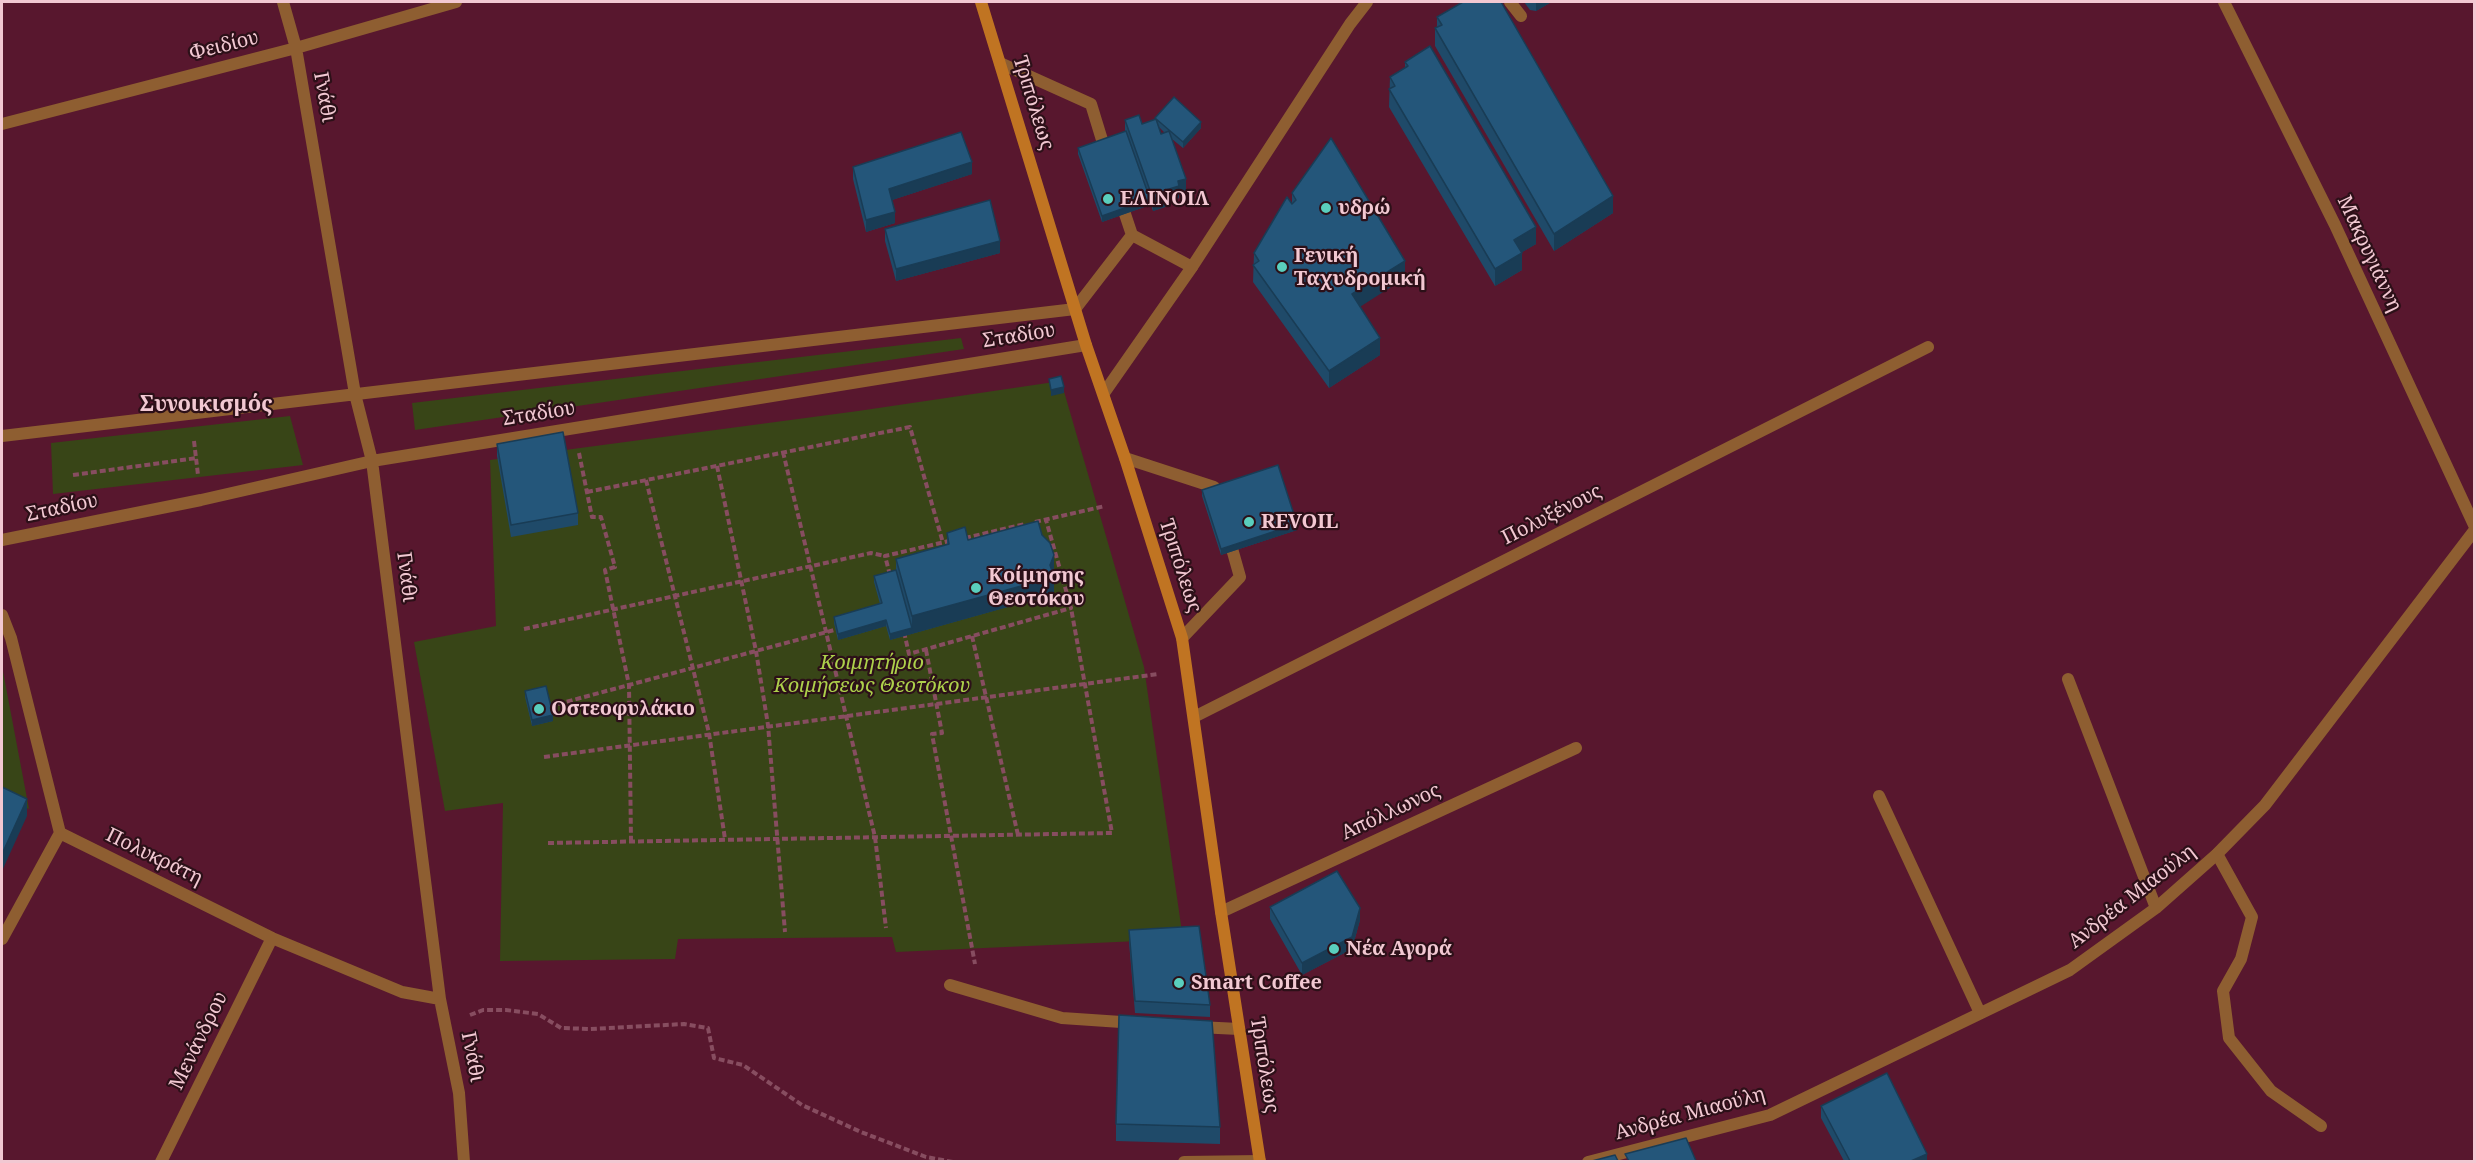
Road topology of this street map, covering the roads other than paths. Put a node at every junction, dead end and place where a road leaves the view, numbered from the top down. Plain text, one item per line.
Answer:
1 (284, 2) edge
2 (456, 2) edge
3 (981, 2) edge
4 (1367, 2) edge
5 (1510, 2) edge
6 (2224, 2) edge
7 (1521, 16) dead end
8 (296, 48) junction
9 (1000, 63) junction
10 (2, 124) edge
11 (1111, 169) edge
12 (1118, 191) edge
13 (1132, 235) junction
14 (1192, 267) junction
15 (1075, 309) junction
16 (1086, 345) junction
17 (1928, 347) dead end
18 (1104, 393) junction
19 (355, 394) junction
20 (2, 436) edge
21 (1125, 458) junction
22 (372, 461) junction
23 (2475, 525) edge
24 (2475, 531) edge
25 (2, 540) edge
26 (2, 615) edge
27 (1182, 638) junction
28 (2068, 679) dead end
29 (1194, 717) junction
30 (1576, 748) dead end
31 (1879, 796) dead end
32 (60, 832) junction
33 (2217, 854) junction
34 (2156, 908) junction
35 (1221, 912) junction
36 (272, 938) junction
37 (2, 939) edge
38 (950, 985) dead end
39 (440, 999) junction
40 (1980, 1013) junction
41 (1145, 1023) edge
42 (1180, 1025) edge
43 (1239, 1029) junction
44 (2321, 1126) dead end
45 (161, 1161) edge
46 (464, 1161) edge
47 (1184, 1161) edge
48 (1260, 1161) edge
49 (1588, 1161) edge

1 - 8 street, Γνάθι
2 - 8 street, Φειδίου
3 - 9 main road, Τριπόλεως
4 - 14 street
5 - 7 street
6 - 23 street, Μακρυγιάννη
8 - 10 street, Φειδίου
8 - 19 street, Γνάθι
9 - 11 street
9 - 15 main road, Τριπόλεως
12 - 13 street
13 - 14 street
13 - 15 street
14 - 18 street
15 - 16 main road, Τριπόλεως
15 - 19 street, Σταδίου
16 - 18 main road, Τριπόλεως
16 - 22 street, Σταδίου
17 - 29 street, Πολυξένους
18 - 21 main road, Τριπόλεως
19 - 20 street, Σταδίου
19 - 22 street, Γνάθι
21 - 27 main road, Τριπόλεως
21 - 27 street
22 - 25 street, Σταδίου
22 - 39 street, Γνάθι
24 - 33 street, Ανδρέα Μιαούλη
26 - 32 street
27 - 29 main road, Τριπόλεως
28 - 34 street
29 - 35 main road, Τριπόλεως
30 - 35 street, Απόλλωνος
31 - 40 street
32 - 36 street, Πολυκράτη
32 - 37 street
33 - 34 street, Ανδρέα Μιαούλη
33 - 44 street
34 - 40 street, Ανδρέα Μιαούλη
35 - 43 main road, Τριπόλεως
36 - 39 street, Πολυκράτη
36 - 45 street, Μενάνδρου
38 - 41 street
39 - 46 street, Γνάθι
40 - 49 street, Ανδρέα Μιαούλη
42 - 43 street
43 - 48 main road, Τριπόλεως
47 - 48 street

